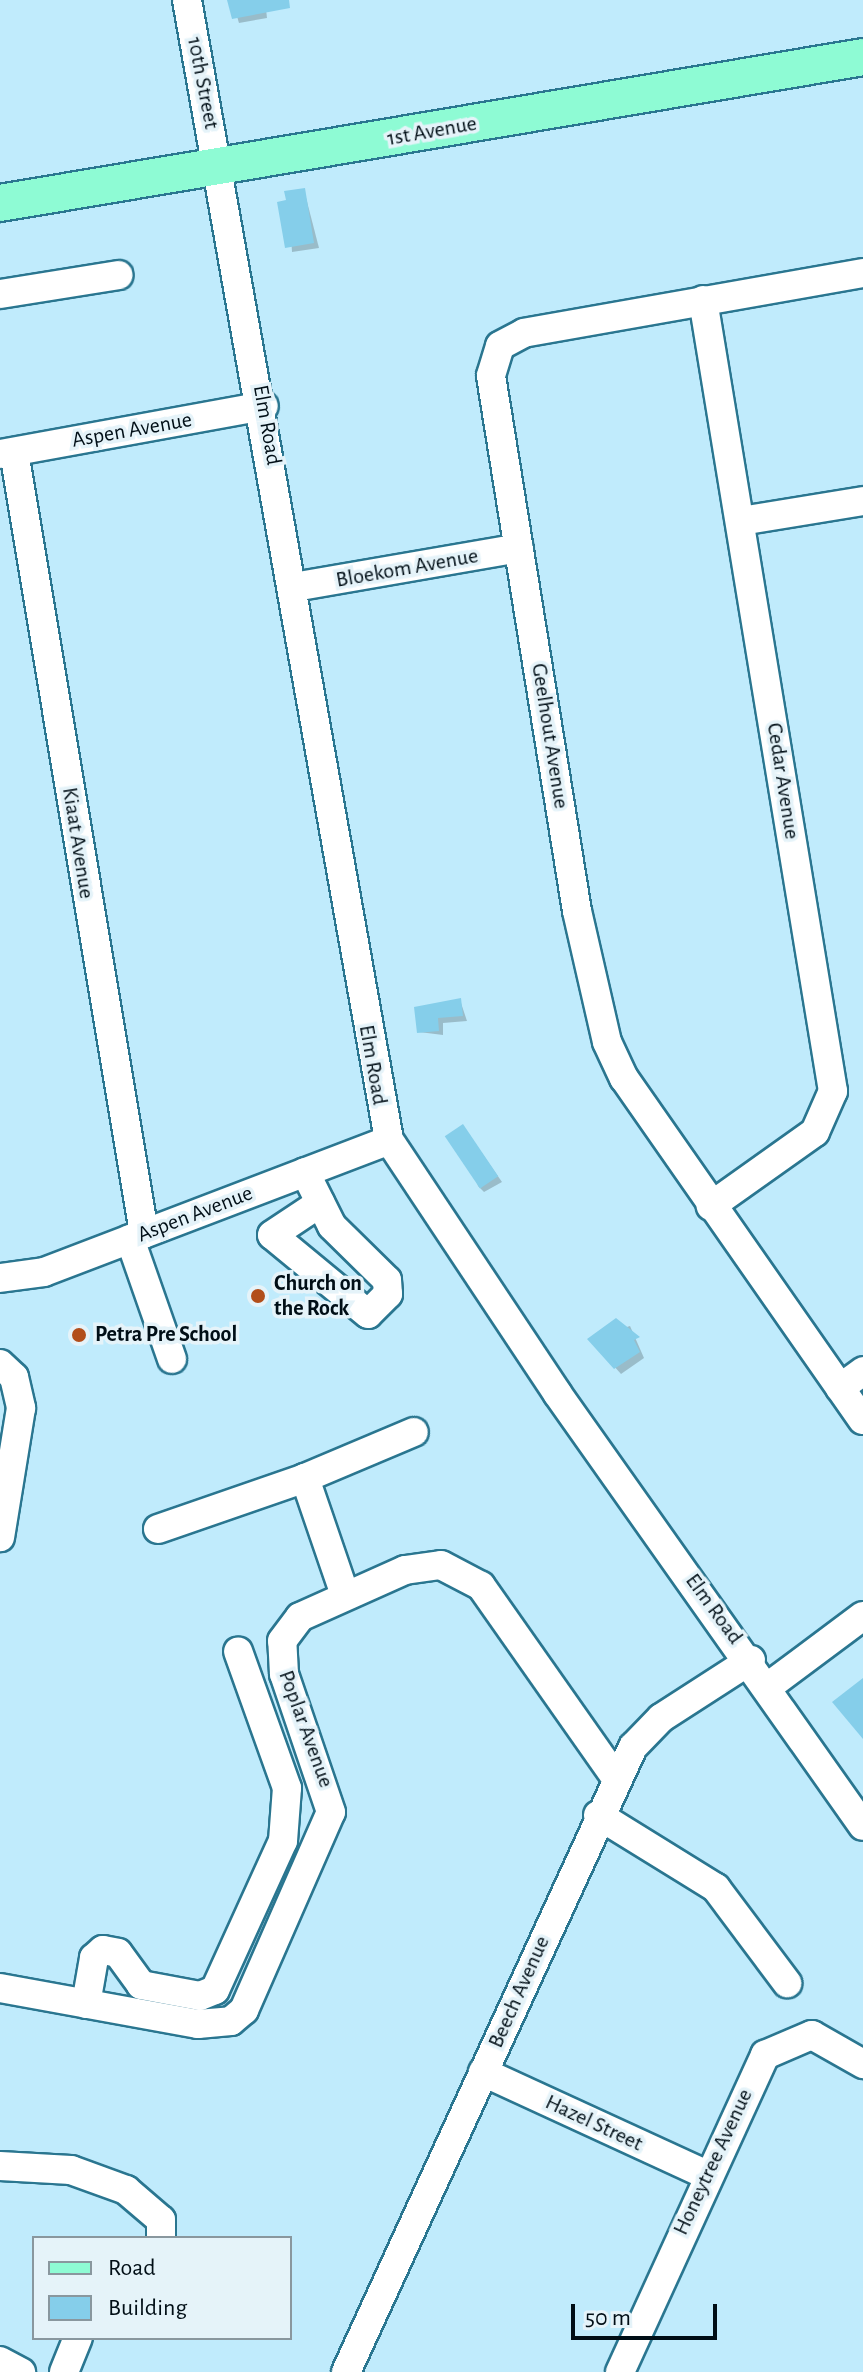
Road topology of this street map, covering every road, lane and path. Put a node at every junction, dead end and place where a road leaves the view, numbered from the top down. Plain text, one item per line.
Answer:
1 (187, 0) edge
2 (863, 57) edge
3 (219, 166) junction
4 (0, 203) edge
5 (863, 273) edge
6 (118, 275) dead end
7 (0, 294) edge
8 (703, 300) junction
9 (264, 406) junction
10 (7, 453) edge
11 (863, 501) edge
12 (741, 521) junction
13 (519, 548) junction
14 (294, 587) junction
15 (389, 1140) junction
16 (305, 1172) junction
17 (320, 1203) dead end
18 (711, 1206) junction
19 (137, 1236) junction
20 (0, 1278) edge
21 (172, 1359) dead end
22 (0, 1364) edge
23 (852, 1380) edge
24 (863, 1420) edge
25 (414, 1432) dead end
26 (305, 1478) junction
27 (158, 1529) dead end
28 (0, 1537) edge
29 (345, 1595) junction
30 (863, 1616) edge
31 (238, 1651) dead end
32 (751, 1660) junction
33 (769, 1686) junction
34 (616, 1778) junction
35 (598, 1815) junction
36 (863, 1826) edge
37 (787, 1983) dead end
38 (0, 1988) edge
39 (86, 2004) junction
40 (863, 2064) edge
41 (483, 2072) junction
42 (0, 2166) edge
43 (705, 2174) junction
44 (161, 2236) edge
45 (77, 2340) edge
46 (0, 2361) edge
47 (21, 2372) edge
48 (64, 2372) edge
49 (346, 2372) edge
50 (620, 2372) edge

1 - 3 street, 10th Street
2 - 3 main road, 1st Avenue
3 - 4 main road, 1st Avenue
3 - 9 street, Elm Road
5 - 8 street, Geelhout Avenue
6 - 7 street
8 - 12 street, Cedar Avenue
8 - 13 street, Geelhout Avenue
9 - 10 street, Aspen Avenue
9 - 14 street, Elm Road
10 - 19 street, Kiaat Avenue
11 - 12 street
12 - 18 street, Cedar Avenue
13 - 14 street, Bloekom Avenue
13 - 18 street, Geelhout Avenue
14 - 15 street, Elm Road
15 - 16 street, Aspen Avenue
15 - 32 street, Elm Road
16 - 17 street
16 - 19 street, Aspen Avenue
18 - 23 street, Geelhout Avenue
19 - 20 street, Aspen Avenue
19 - 21 street, Kiaat Avenue
22 - 28 street
23 - 24 street, Geelhout Avenue
25 - 26 street
26 - 27 street
26 - 29 street
29 - 34 street, Poplar Avenue
29 - 39 street, Poplar Avenue
30 - 33 street
31 - 39 street
32 - 33 street, Elm Road
32 - 34 street, Beech Avenue
33 - 36 street, Elm Road
34 - 35 street, Beech Avenue
35 - 37 street
35 - 41 street, Beech Avenue
38 - 39 street, Poplar Avenue
40 - 43 street, Honeytree Avenue
41 - 43 street, Hazel Street
41 - 49 street, Beech Avenue
42 - 44 street
43 - 50 street, Honeytree Avenue
45 - 48 street
46 - 47 street

